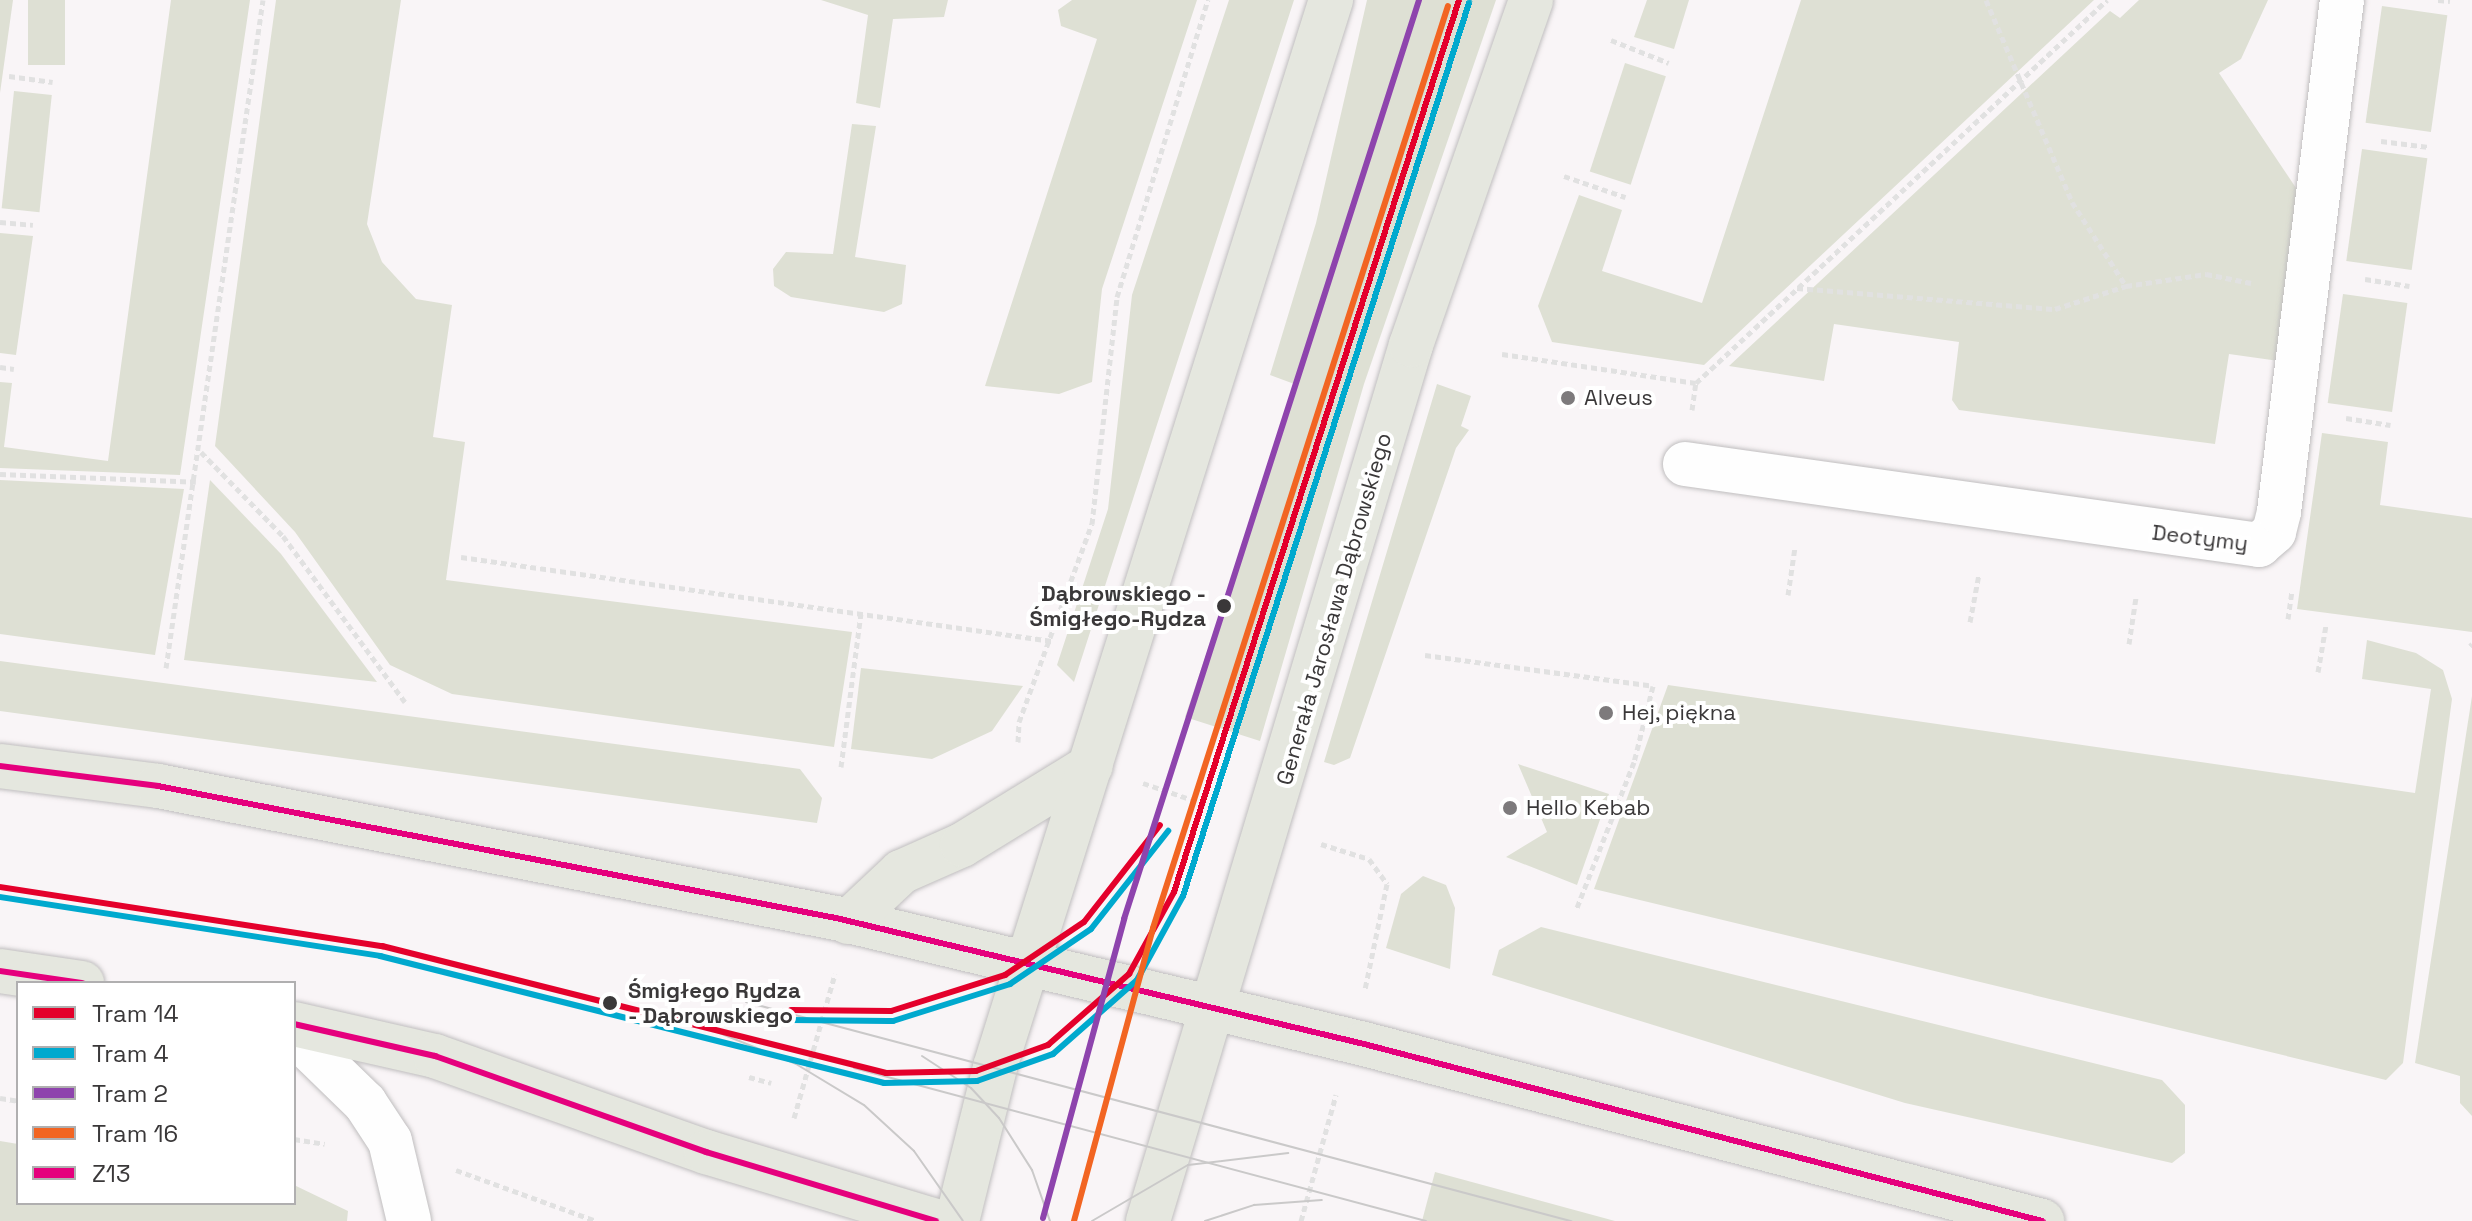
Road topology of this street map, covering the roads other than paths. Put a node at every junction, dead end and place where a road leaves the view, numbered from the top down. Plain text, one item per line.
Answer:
1 (1331, 0) edge
2 (1531, 0) edge
3 (2342, 0) edge
4 (1685, 464) dead end
5 (0, 766) edge
6 (1091, 766) junction
7 (848, 922) junction
8 (1029, 963) junction
9 (0, 971) edge
10 (68, 981) edge
11 (1215, 1008) junction
12 (296, 1024) edge
13 (296, 1036) edge
14 (409, 1221) edge
15 (936, 1221) edge
16 (957, 1221) edge
17 (1148, 1221) edge
18 (2042, 1221) edge

1 - 6 main road
2 - 11 main road, Generała Jarosława Dąbrowskiego
3 - 4 lane, Deotymy
5 - 7 main road
6 - 7 main road
6 - 8 main road
7 - 8 main road
8 - 11 main road
8 - 16 main road
9 - 10 main road
11 - 17 main road, Generała Jarosława Dąbrowskiego
11 - 18 main road
12 - 15 main road
13 - 14 lane

